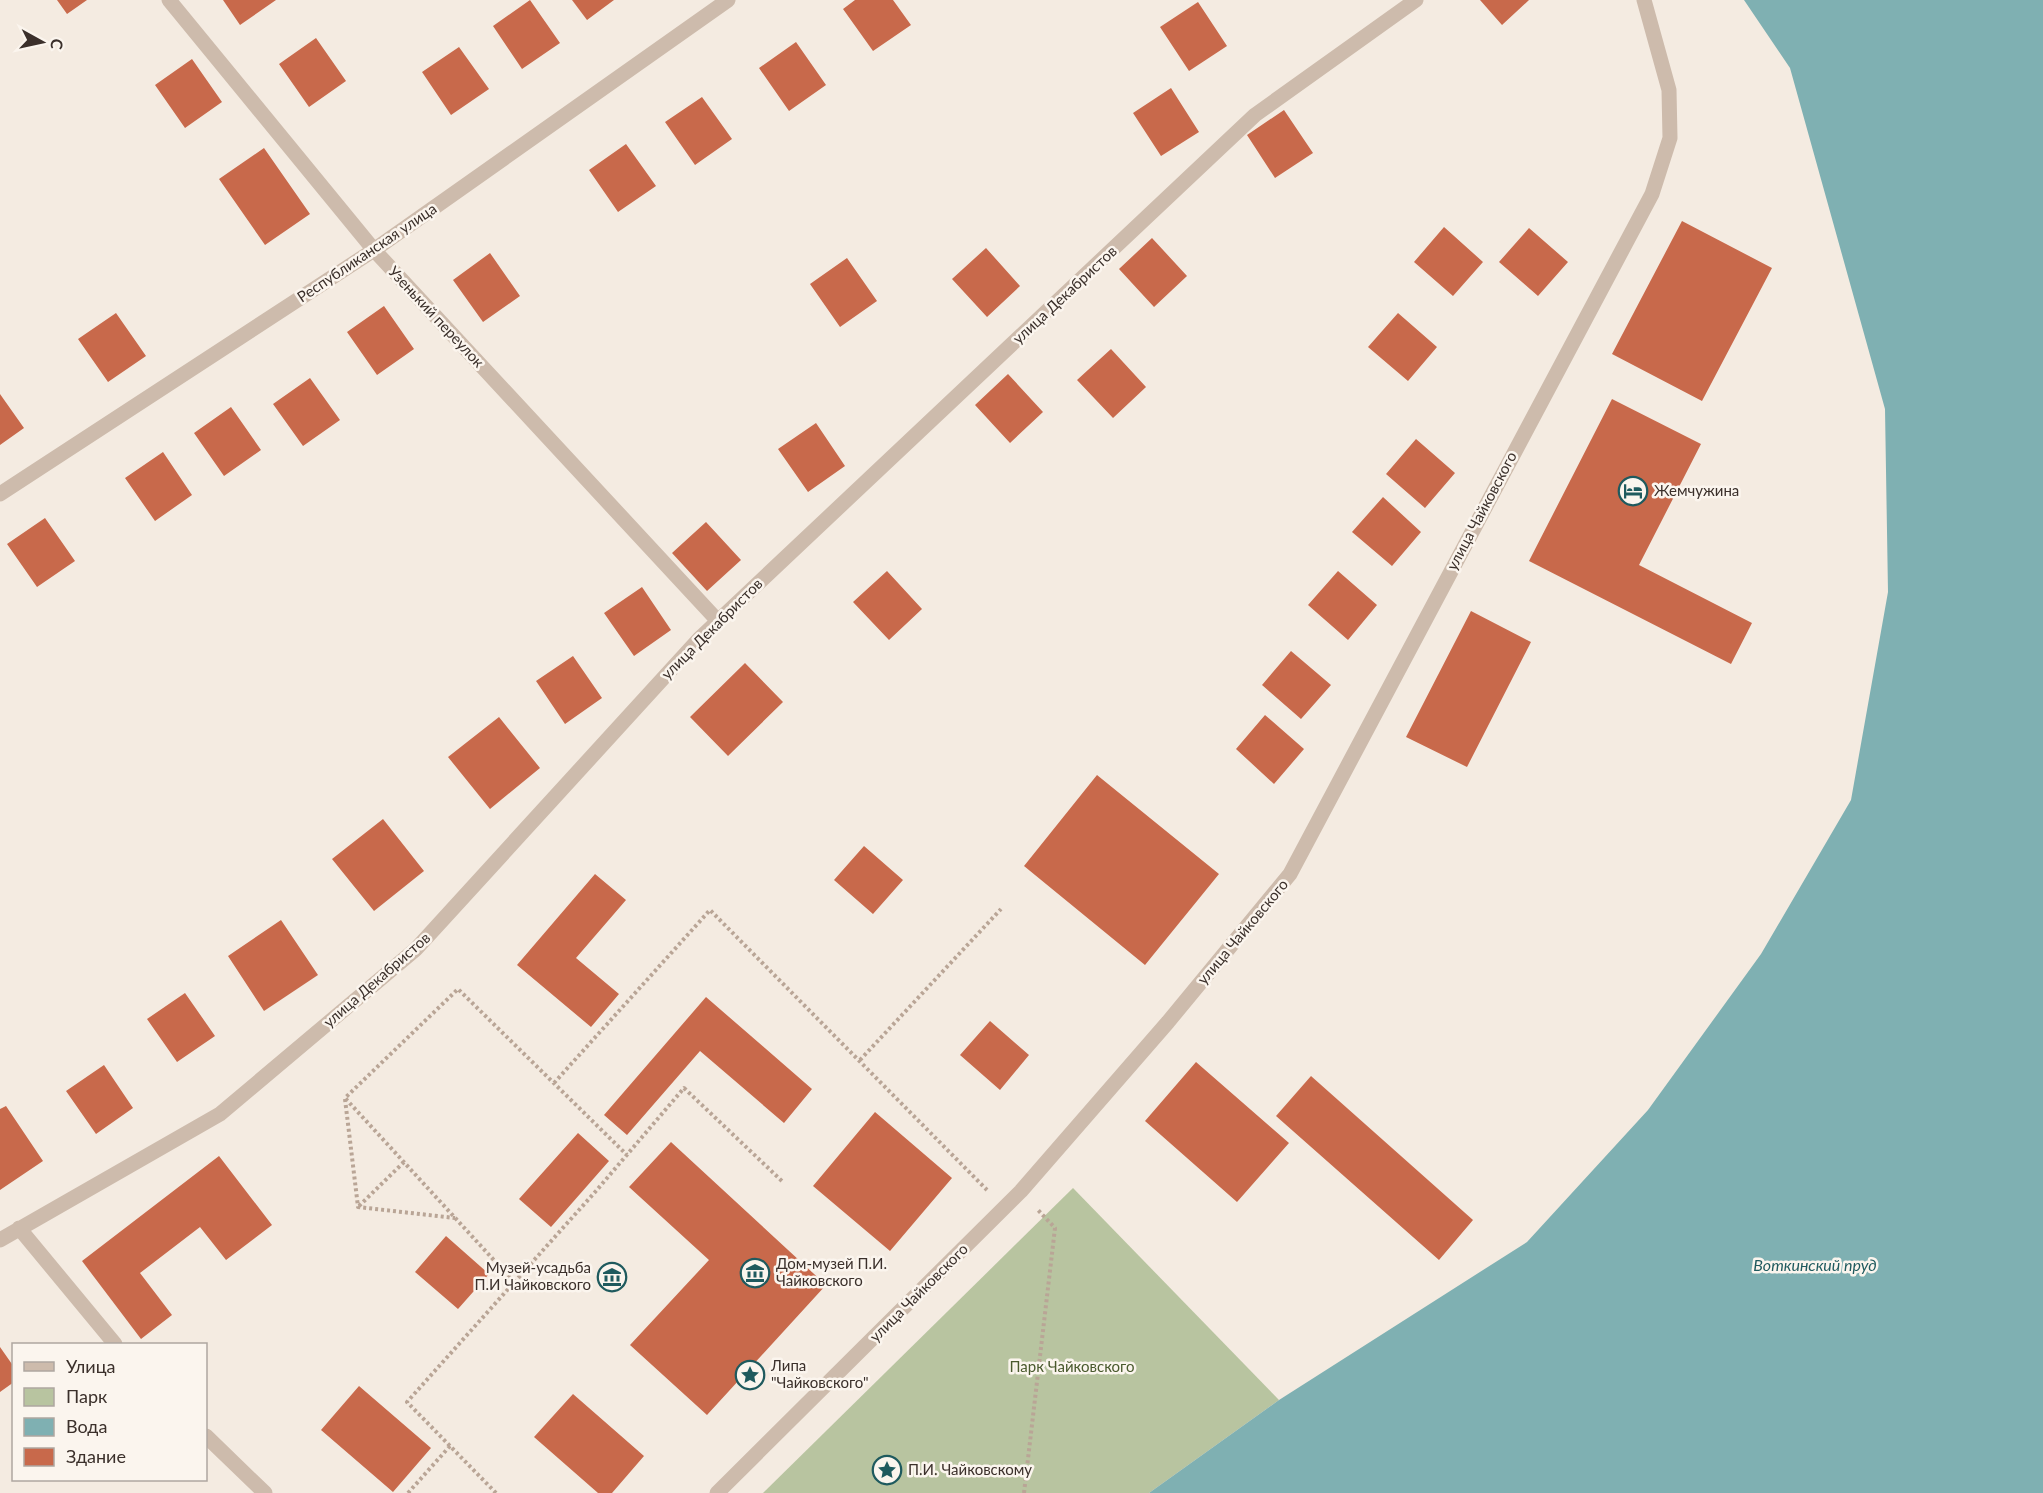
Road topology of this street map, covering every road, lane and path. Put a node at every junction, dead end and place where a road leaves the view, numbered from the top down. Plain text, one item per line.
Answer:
1 (169, 0) edge
2 (728, 0) edge
3 (1416, 0) edge
4 (1644, 0) edge
5 (374, 250) junction
6 (0, 494) edge
7 (718, 621) junction
8 (1001, 909) dead end
9 (860, 1060) junction
10 (554, 1083) junction
11 (345, 1098) junction
12 (627, 1155) junction
13 (404, 1162) junction
14 (784, 1183) dead end
15 (988, 1190) dead end
16 (1021, 1191) junction
17 (358, 1206) junction
18 (456, 1218) junction
19 (19, 1228) junction
20 (0, 1240) edge
21 (514, 1282) junction
22 (115, 1343) edge
23 (207, 1437) edge
24 (450, 1446) junction
25 (265, 1493) edge
26 (408, 1493) edge
27 (496, 1493) edge
28 (717, 1493) edge
29 (1024, 1493) edge

1 - 5 street, Узенький переулок
2 - 5 street, Республиканская улица
3 - 7 street, улица Декабристов
4 - 16 street, улица Чайковского
5 - 6 street, Республиканская улица
5 - 7 street, Узенький переулок
7 - 19 street, улица Декабристов
8 - 9 path
9 - 10 path
9 - 15 path
10 - 11 path
10 - 12 path
11 - 13 path
11 - 17 path
12 - 14 path
12 - 21 path
13 - 17 path
13 - 18 path
16 - 28 street, улица Чайковского
16 - 29 path
17 - 18 path
18 - 21 path
19 - 20 street, улица Декабристов
19 - 22 street
21 - 24 path
23 - 25 street
24 - 26 path
24 - 27 path

